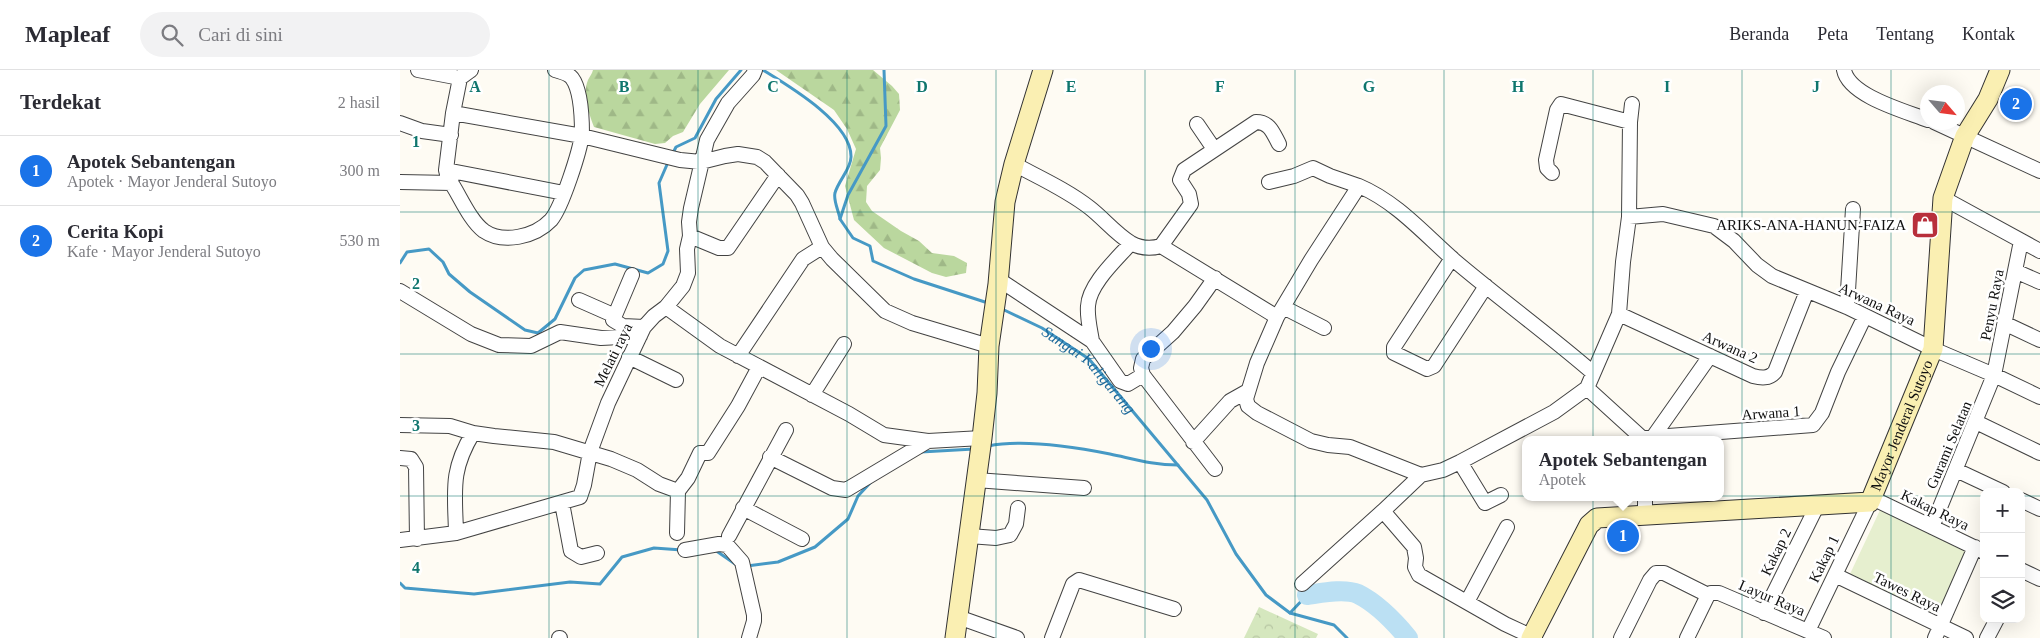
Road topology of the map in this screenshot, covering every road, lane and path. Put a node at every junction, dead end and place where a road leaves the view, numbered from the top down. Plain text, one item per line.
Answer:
1 (418, 70) edge
2 (555, 70) edge
3 (1042, 70) edge
4 (1844, 70) edge
5 (2000, 70) edge
6 (754, 72) edge
7 (465, 74) edge
8 (1632, 104) dead end
9 (453, 113) junction
10 (1920, 117) edge
11 (1630, 122) junction
12 (400, 123) edge
13 (1198, 124) dead end
14 (1952, 130) edge
15 (451, 135) junction
16 (582, 136) junction
17 (1965, 136) junction
18 (1279, 144) dead end
19 (1214, 149) junction
20 (701, 162) junction
21 (1014, 164) junction
22 (2040, 170) edge
23 (1552, 173) dead end
24 (778, 175) junction
25 (449, 177) junction
26 (400, 182) edge
27 (1269, 182) dead end
28 (1360, 186) junction
29 (564, 193) junction
30 (1942, 198) junction
31 (1853, 209) dead end
32 (1629, 217) junction
33 (690, 236) junction
34 (2021, 241) junction
35 (1131, 243) junction
36 (1161, 246) junction
37 (822, 247) junction
38 (2040, 251) edge
39 (1452, 258) junction
40 (2015, 271) junction
41 (632, 275) dead end
42 (1215, 278) junction
43 (998, 281) junction
44 (2040, 282) edge
45 (1486, 286) junction
46 (400, 291) edge
47 (1807, 291) junction
48 (579, 300) dead end
49 (666, 307) junction
50 (1846, 307) junction
51 (1280, 312) junction
52 (1619, 314) junction
53 (613, 315) junction
54 (1865, 316) junction
55 (2006, 324) junction
56 (1324, 328) dead end
57 (642, 332) junction
58 (1092, 340) junction
59 (2040, 340) edge
60 (844, 344) dead end
61 (989, 346) junction
62 (1932, 349) junction
63 (738, 356) junction
64 (1710, 356) junction
65 (629, 357) junction
66 (759, 367) junction
67 (1592, 372) junction
68 (1143, 375) junction
69 (1994, 375) junction
70 (676, 380) dead end
71 (1587, 388) junction
72 (1246, 392) junction
73 (812, 395) junction
74 (2040, 397) edge
75 (1976, 422) junction
76 (400, 425) edge
77 (786, 430) dead end
78 (471, 435) junction
79 (1644, 436) edge
80 (1648, 436) edge
81 (1672, 436) edge
82 (928, 440) junction
83 (1193, 442) junction
84 (981, 445) junction
85 (590, 452) junction
86 (2040, 453) edge
87 (770, 457) junction
88 (400, 458) edge
89 (1460, 462) junction
90 (1215, 469) dead end
91 (1956, 470) junction
92 (1421, 476) junction
93 (976, 480) junction
94 (1084, 488) dead end
95 (1994, 488) edge
96 (678, 491) junction
97 (1501, 495) dead end
98 (1871, 500) junction
99 (2025, 502) edge
100 (562, 503) junction
101 (1645, 506) edge
102 (1817, 506) junction
103 (743, 508) junction
104 (1018, 508) dead end
105 (2040, 509) edge
106 (1383, 510) junction
107 (1507, 527) dead end
108 (1932, 527) junction
109 (456, 533) junction
110 (677, 533) dead end
111 (729, 536) dead end
112 (970, 536) junction
113 (417, 539) junction
114 (802, 539) dead end
115 (400, 540) edge
116 (685, 550) dead end
117 (1979, 550) edge
118 (597, 553) dead end
119 (2025, 572) edge
120 (1835, 575) junction
121 (2040, 579) edge
122 (1302, 584) dead end
123 (1708, 595) junction
124 (1467, 602) junction
125 (1174, 609) dead end
126 (1764, 613) junction
127 (958, 616) junction
128 (1995, 623) edge
129 (1506, 631) edge
130 (1808, 631) junction
131 (1938, 632) edge
132 (749, 638) edge
133 (955, 638) edge
134 (1017, 638) edge
135 (1052, 638) edge
136 (1533, 638) edge
137 (1621, 638) edge
138 (1687, 638) edge
139 (1824, 638) edge
140 (1966, 638) edge
141 (1987, 638) edge

1 - 7 street
2 - 16 street
3 - 21 street
4 - 10 street
5 - 17 street, Mayor Jenderal Sutoyo
6 - 20 street, Melati raya
7 - 9 street
8 - 11 street
9 - 15 street
9 - 16 street
11 - 23 street
11 - 32 street
12 - 15 street
13 - 19 street
14 - 17 street
15 - 25 street
16 - 20 street
16 - 29 street
17 - 22 street
17 - 30 street, Mayor Jenderal Sutoyo
18 - 19 street
19 - 36 street
20 - 24 street
20 - 33 street, Melati raya
21 - 35 street
21 - 43 street
24 - 33 street
24 - 37 street
25 - 26 street
25 - 29 street
25 - 29 street
27 - 28 street
28 - 39 street
28 - 51 street
30 - 34 street
30 - 62 street, Mayor Jenderal Sutoyo
31 - 50 street
32 - 47 street, Arwana Raya
32 - 52 street
33 - 49 street, Melati raya
34 - 38 street
34 - 40 street, Penyu Raya
35 - 36 street
35 - 58 street
36 - 42 street
37 - 61 street
37 - 63 street
39 - 45 street
39 - 45 street
40 - 44 street
40 - 55 street, Penyu Raya
41 - 53 street
42 - 51 street
42 - 68 street
43 - 58 street
43 - 61 street
45 - 67 street
46 - 57 street
47 - 50 street, Arwana Raya
47 - 64 street, Arwana 2
48 - 53 street
49 - 57 street, Melati raya
49 - 63 street
50 - 54 street, Arwana Raya
51 - 56 street
51 - 72 street
52 - 64 street, Arwana 2
52 - 67 street
53 - 57 street
54 - 62 street, Arwana Raya
54 - 81 street, Arwana 1
55 - 59 street
55 - 69 street, Penyu Raya
57 - 65 street, Melati raya
58 - 68 street
60 - 73 street
61 - 84 street
62 - 69 street, Arwana Raya
62 - 98 street, Mayor Jenderal Sutoyo
63 - 66 street
64 - 80 street
65 - 70 street
65 - 85 street, Melati raya
66 - 73 street
66 - 96 street
67 - 71 street
68 - 83 street
69 - 74 street, Arwana Raya
69 - 75 street, Gurami Selatan
71 - 79 street
71 - 89 street
72 - 83 street
72 - 92 street
73 - 82 street
75 - 86 street
75 - 91 street, Gurami Selatan
76 - 78 street
77 - 87 street
78 - 85 street
78 - 109 street
82 - 84 street
82 - 87 street
83 - 90 street
84 - 93 street
85 - 96 street
85 - 100 street, Melati raya
87 - 103 street
88 - 113 street
89 - 92 street
89 - 97 street
91 - 95 street
91 - 108 street, Gurami Selatan
92 - 106 street
93 - 94 street
93 - 112 street
96 - 110 street
98 - 102 street, Mayor Jenderal Sutoyo
98 - 108 street, Kakap Raya
98 - 120 street, Kakap 1
99 - 105 street
100 - 109 street, Melati raya
100 - 118 street
101 - 102 street, Mayor Jenderal Sutoyo
101 - 136 street, Mayor Jenderal Sutoyo
102 - 126 street, Kakap 2
103 - 111 street
103 - 114 street
104 - 112 street
106 - 122 street
106 - 124 street
107 - 124 street
108 - 117 street, Kakap Raya
109 - 113 street, Melati raya
112 - 127 street
113 - 115 street, Melati raya
116 - 132 street
117 - 131 street
119 - 121 street
120 - 130 street, Kakap 1
120 - 131 street, Tawes Raya
123 - 126 street, Layur Raya
123 - 137 street, Layur Raya
123 - 138 street
124 - 129 street
125 - 135 street
126 - 130 street, Layur Raya
127 - 133 street
127 - 134 street
128 - 141 street
129 - 136 street
130 - 139 street, Layur Raya
131 - 140 street, Tawes Raya

